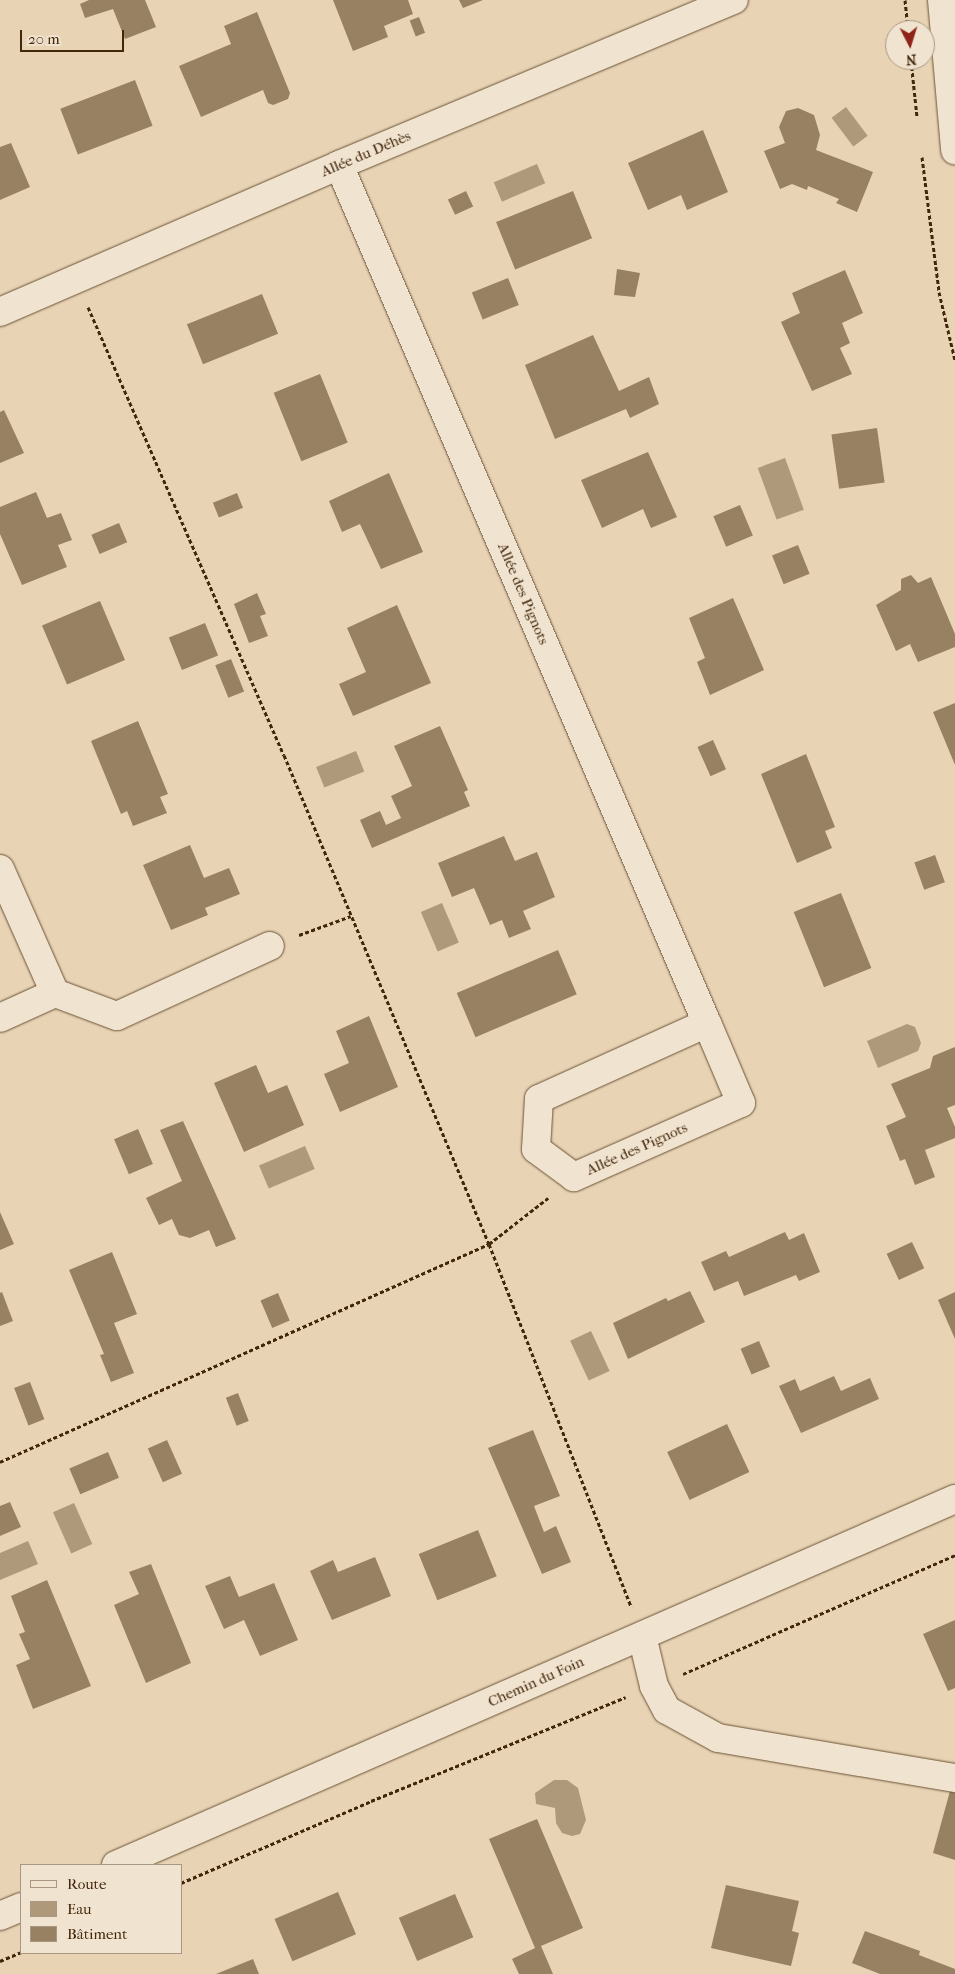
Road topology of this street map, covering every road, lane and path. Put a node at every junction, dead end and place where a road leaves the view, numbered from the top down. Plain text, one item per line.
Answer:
1 (734, 0) edge
2 (905, 0) edge
3 (942, 0) edge
4 (907, 20) edge
5 (912, 70) edge
6 (919, 128) dead end
7 (921, 147) dead end
8 (955, 150) edge
9 (339, 165) junction
10 (76, 279) junction
11 (0, 312) edge
12 (955, 360) edge
13 (0, 869) edge
14 (351, 916) junction
15 (270, 946) joint
16 (55, 993) junction
17 (0, 1018) edge
18 (707, 1023) junction
19 (574, 1177) junction
20 (489, 1244) junction
21 (0, 1462) edge
22 (955, 1499) edge
23 (955, 1555) edge
24 (642, 1636) junction
25 (654, 1686) junction
26 (955, 1778) edge
27 (118, 1864) edge
28 (182, 1883) edge
29 (20, 1906) edge
30 (0, 1916) edge
31 (20, 1952) edge
32 (0, 1961) edge

1 - 9 street, Allée du Déhès
2 - 4 path
3 - 8 street
5 - 6 path
7 - 12 path
9 - 10 street, Allée du Déhès
9 - 18 street, Allée des Pignots
10 - 11 street, Allée du Déhès
10 - 14 path
13 - 16 street
14 - 15 path
14 - 20 path
15 - 16 street
16 - 17 street
18 - 19 street, Allée des Pignots
18 - 19 street, Allée des Pignots
19 - 20 path
20 - 21 path
20 - 24 path
22 - 24 street, Chemin du Foin
23 - 25 path
24 - 25 street
24 - 27 street, Chemin du Foin
25 - 26 street
25 - 28 path
29 - 30 street
31 - 32 path

